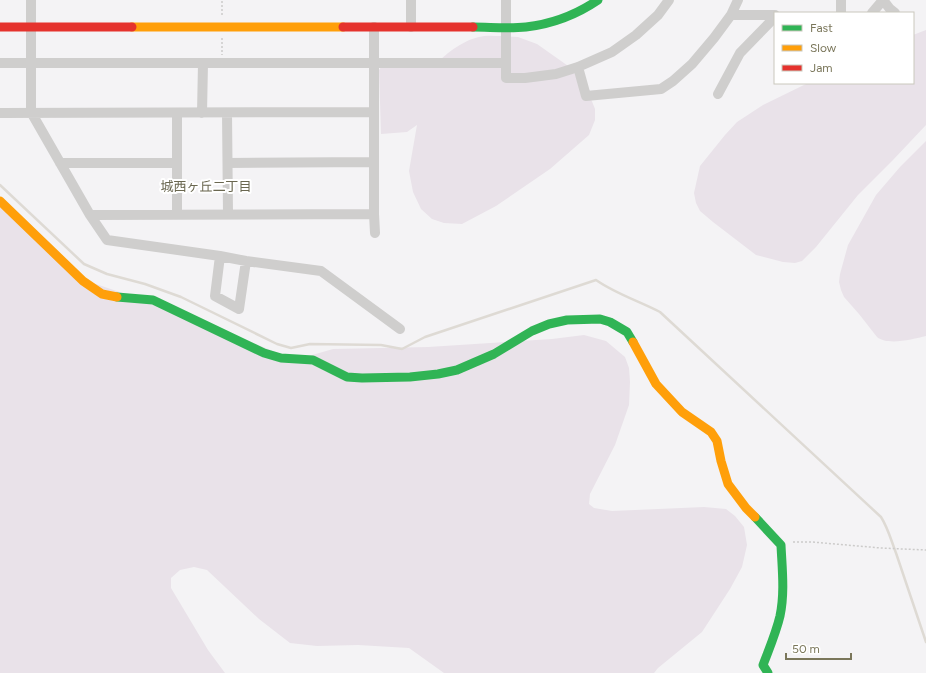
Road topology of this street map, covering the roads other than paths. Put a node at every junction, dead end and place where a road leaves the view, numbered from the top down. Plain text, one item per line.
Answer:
1 (31, 0) edge
2 (411, 0) edge
3 (506, 0) edge
4 (598, 0) edge
5 (670, 0) edge
6 (738, 0) edge
7 (841, 0) edge
8 (883, 0) edge
9 (840, 12) edge
10 (873, 12) edge
11 (894, 12) edge
12 (731, 15) junction
13 (774, 16) edge
14 (774, 17) edge
15 (0, 27) edge
16 (30, 27) junction
17 (374, 27) junction
18 (411, 27) junction
19 (506, 27) junction
20 (31, 62) junction
21 (203, 62) junction
22 (506, 62) junction
23 (0, 63) edge
24 (374, 63) junction
25 (578, 67) junction
26 (718, 94) dead end
27 (31, 112) junction
28 (374, 112) junction
29 (0, 113) edge
30 (177, 113) junction
31 (202, 113) junction
32 (227, 113) junction
33 (374, 162) junction
34 (60, 163) junction
35 (177, 163) junction
36 (228, 163) junction
37 (0, 201) edge
38 (177, 214) junction
39 (228, 214) junction
40 (374, 214) junction
41 (90, 215) junction
42 (375, 232) dead end
43 (220, 256) junction
44 (246, 261) junction
45 (400, 329) dead end
46 (768, 673) edge

1 - 16 street
2 - 18 street
3 - 19 street
4 - 19 street
5 - 25 street
6 - 12 street
7 - 9 street
8 - 10 street
8 - 11 street
12 - 13 street
12 - 25 street
14 - 26 street
15 - 16 street
16 - 17 street
16 - 20 street
17 - 18 street
17 - 24 street
18 - 19 street
19 - 22 street
20 - 21 street
20 - 23 street
20 - 27 street
21 - 24 street
21 - 31 street
22 - 24 street
22 - 25 street
24 - 28 street
27 - 29 street
27 - 30 street
27 - 34 street
28 - 32 street
28 - 33 street
30 - 31 street
30 - 35 street
31 - 32 street
32 - 36 street
33 - 36 street
33 - 40 street
34 - 35 street
34 - 41 street
35 - 38 street
36 - 39 street
37 - 46 street
38 - 39 street
38 - 41 street
39 - 40 street
40 - 42 street
41 - 43 street
43 - 44 street
43 - 44 street
44 - 45 street

